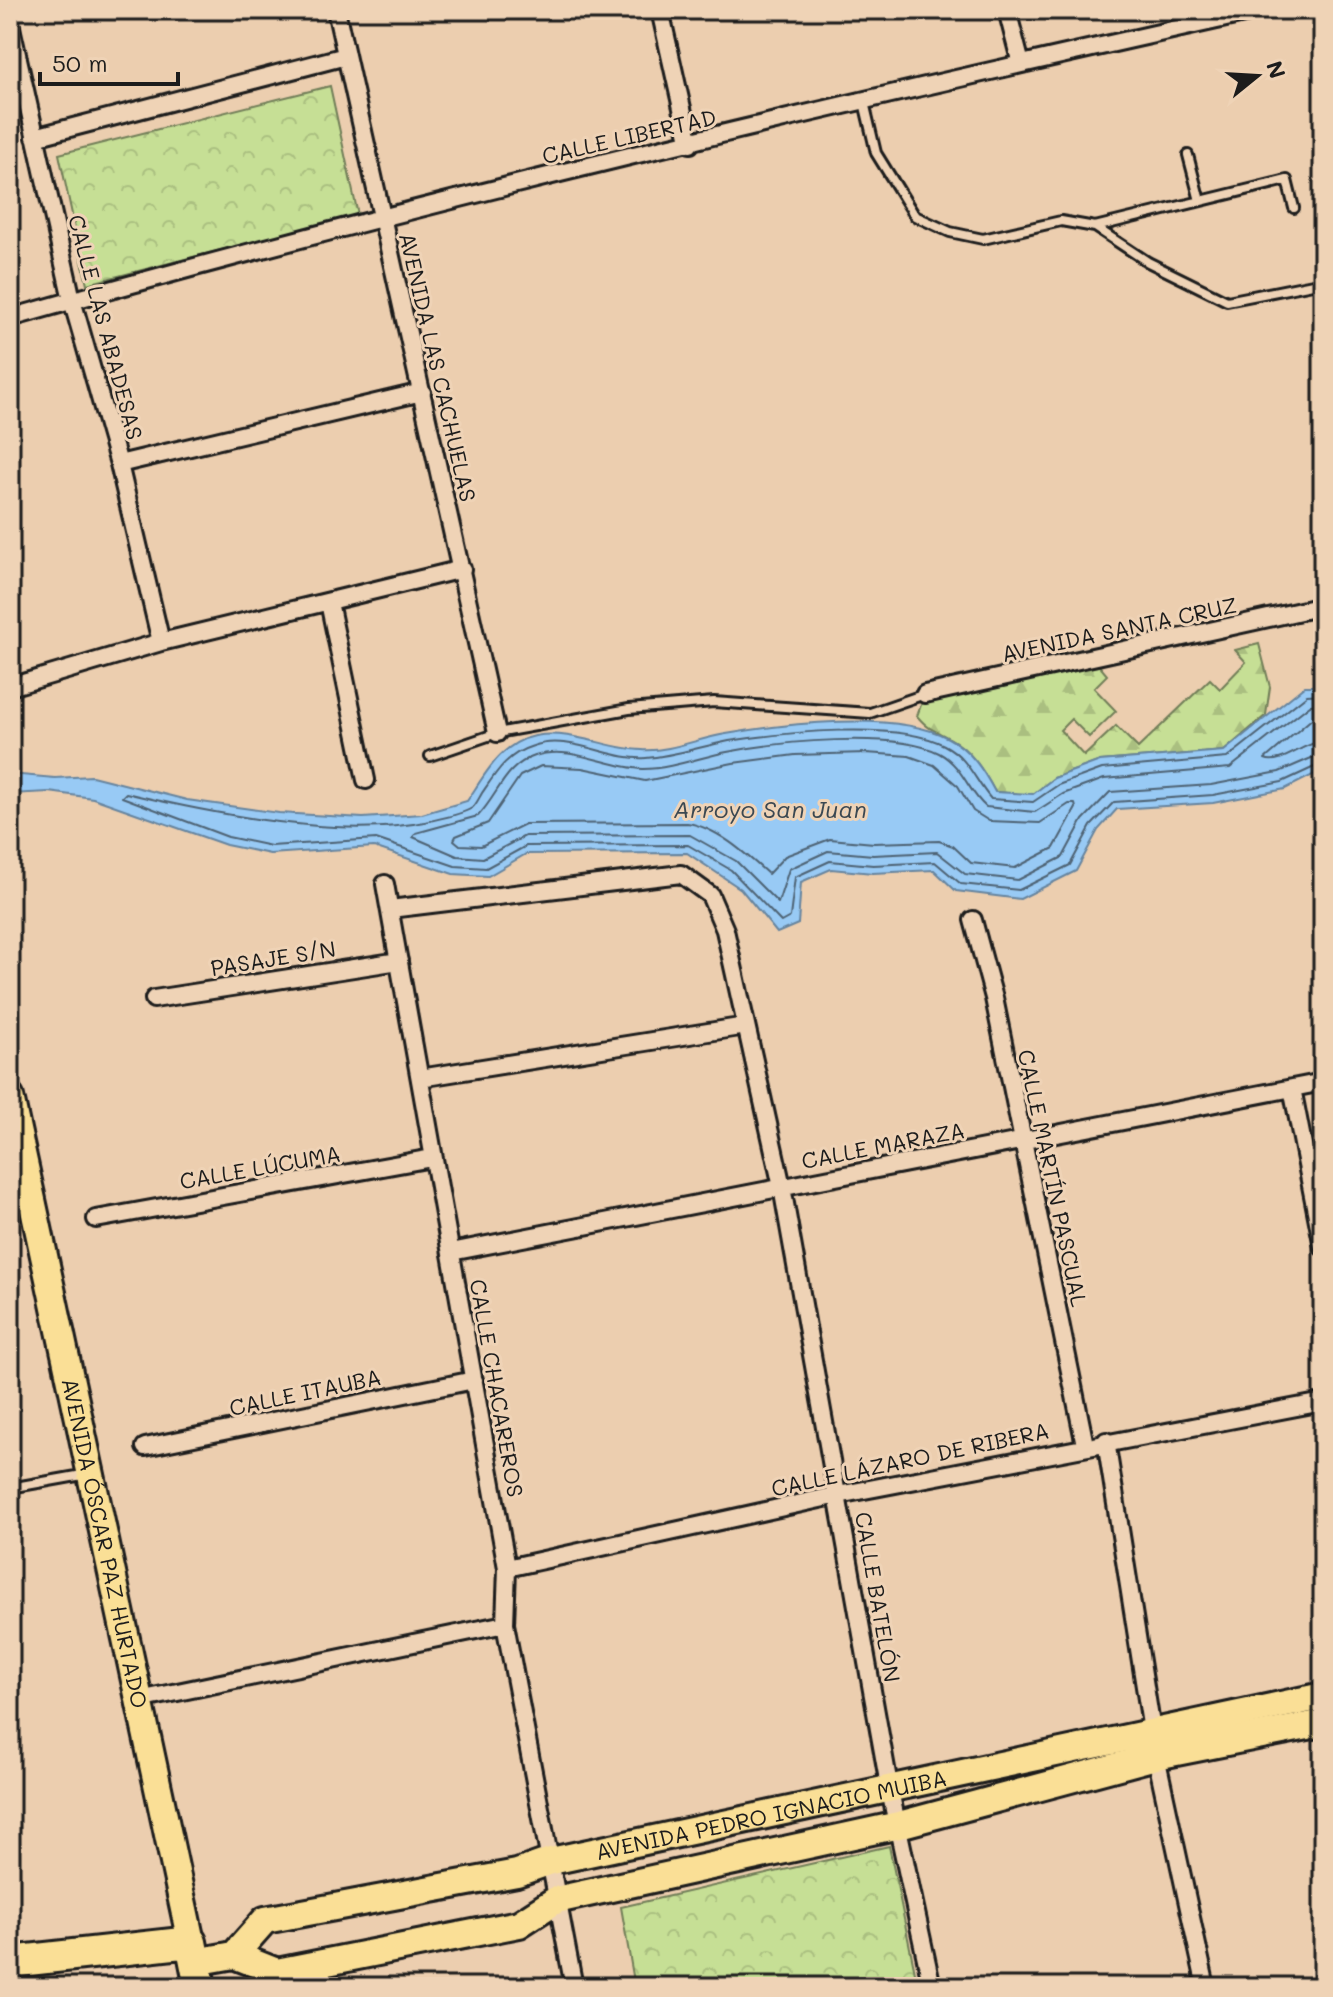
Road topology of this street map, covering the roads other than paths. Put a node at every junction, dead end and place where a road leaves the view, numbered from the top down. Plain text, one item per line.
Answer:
1 (336, 10) edge
2 (660, 10) edge
3 (1007, 10) edge
4 (1262, 10) edge
5 (10, 23) edge
6 (346, 56) junction
7 (1021, 64) junction
8 (864, 102) junction
9 (35, 137) junction
10 (690, 144) junction
11 (1188, 155) dead end
12 (1200, 201) junction
13 (1294, 208) dead end
14 (381, 218) junction
15 (1095, 227) junction
16 (1323, 282) edge
17 (72, 300) junction
18 (10, 318) edge
19 (422, 392) junction
20 (119, 464) junction
21 (462, 569) junction
22 (329, 602) junction
23 (1323, 606) edge
24 (161, 642) junction
25 (10, 687) edge
26 (925, 694) joint
27 (497, 733) junction
28 (430, 756) dead end
29 (366, 780) dead end
30 (385, 884) dead end
31 (390, 909) junction
32 (973, 920) dead end
33 (399, 961) junction
34 (154, 999) dead end
35 (746, 1026) junction
36 (420, 1078) junction
37 (1323, 1082) edge
38 (1292, 1088) junction
39 (10, 1097) edge
40 (1022, 1140) junction
41 (432, 1158) junction
42 (782, 1187) junction
43 (96, 1219) dead end
44 (1323, 1247) edge
45 (451, 1252) junction
46 (474, 1380) junction
47 (1323, 1402) edge
48 (1106, 1441) junction
49 (1085, 1445) junction
50 (145, 1447) dead end
51 (92, 1473) junction
52 (10, 1488) edge
53 (838, 1495) junction
54 (507, 1568) junction
55 (505, 1624) junction
56 (1323, 1696) edge
57 (139, 1700) junction
58 (1323, 1723) edge
59 (1154, 1744) junction
60 (890, 1791) junction
61 (899, 1825) junction
62 (551, 1861) junction
63 (556, 1900) junction
64 (234, 1955) junction
65 (10, 1962) edge
66 (195, 1964) edge
67 (574, 1987) edge
68 (932, 1987) edge
69 (1206, 1987) edge

1 - 6 street, AVENIDA LAS CACHUELAS
2 - 10 street
3 - 7 street
4 - 7 street, CALLE LIBERTAD
5 - 9 street, CALLE LAS ABADESAS
6 - 9 street
6 - 14 street, AVENIDA LAS CACHUELAS
7 - 8 street, CALLE LIBERTAD
8 - 10 street, CALLE LIBERTAD
8 - 15 lane
9 - 17 street, CALLE LAS ABADESAS
10 - 14 street, CALLE LIBERTAD
11 - 12 lane
12 - 13 lane
12 - 15 lane
14 - 17 street, CALLE LIBERTAD
14 - 19 street, AVENIDA LAS CACHUELAS
15 - 16 lane
17 - 18 street, CALLE LIBERTAD
17 - 20 street, CALLE LAS ABADESAS
19 - 20 street
19 - 21 street, AVENIDA LAS CACHUELAS
20 - 24 street, CALLE LAS ABADESAS
21 - 22 street
21 - 27 street, AVENIDA LAS CACHUELAS
22 - 24 street
22 - 29 street
23 - 26 street, AVENIDA SANTA CRUZ
24 - 25 street
26 - 27 lane
27 - 28 lane
30 - 31 street, CALLE CHACAREROS
31 - 33 street, CALLE CHACAREROS
31 - 35 street, CALLE BATELÓN
32 - 40 street, CALLE MARTÍN PASCUAL
33 - 34 street, PASAJE S/N
33 - 36 street, CALLE CHACAREROS
35 - 36 street
35 - 42 street, CALLE BATELÓN
36 - 41 street, CALLE CHACAREROS
37 - 38 street, CALLE MARAZA
38 - 40 street, CALLE MARAZA
38 - 44 street
39 - 51 main road, AVENIDA ÓSCAR PAZ HURTADO
40 - 42 street, CALLE MARAZA
40 - 49 street, CALLE MARTÍN PASCUAL
41 - 43 street, CALLE LÚCUMA
41 - 45 street, CALLE CHACAREROS
42 - 45 street, CALLE MARAZA
42 - 53 street, CALLE BATELÓN
45 - 46 street, CALLE CHACAREROS
46 - 50 street, CALLE ITAUBA
46 - 54 street, CALLE CHACAREROS
47 - 48 street, CALLE LÁZARO DE RIBERA
48 - 49 street, CALLE LÁZARO DE RIBERA
48 - 59 street
49 - 53 street, CALLE LÁZARO DE RIBERA
51 - 52 lane
51 - 57 main road, AVENIDA ÓSCAR PAZ HURTADO
53 - 54 street, CALLE LÁZARO DE RIBERA
53 - 60 street, CALLE BATELÓN
54 - 55 street, CALLE CHACAREROS
55 - 57 street
55 - 62 street, CALLE CHACAREROS
56 - 59 main road, AVENIDA PEDRO IGNACIO MUIBA
57 - 66 main road, AVENIDA ÓSCAR PAZ HURTADO
58 - 59 main road, AVENIDA PEDRO IGNACIO MUIBA
59 - 60 main road, AVENIDA PEDRO IGNACIO MUIBA
59 - 61 main road, AVENIDA PEDRO IGNACIO MUIBA
59 - 69 street
60 - 61 street, CALLE BATELÓN
60 - 62 main road, AVENIDA PEDRO IGNACIO MUIBA
61 - 63 main road, AVENIDA PEDRO IGNACIO MUIBA
61 - 68 street, CALLE BATELÓN
62 - 63 street, CALLE CHACAREROS
62 - 64 main road, AVENIDA PEDRO IGNACIO MUIBA
63 - 64 main road, AVENIDA PEDRO IGNACIO MUIBA
63 - 67 street, CALLE CHACAREROS
64 - 66 main road
65 - 66 highway

